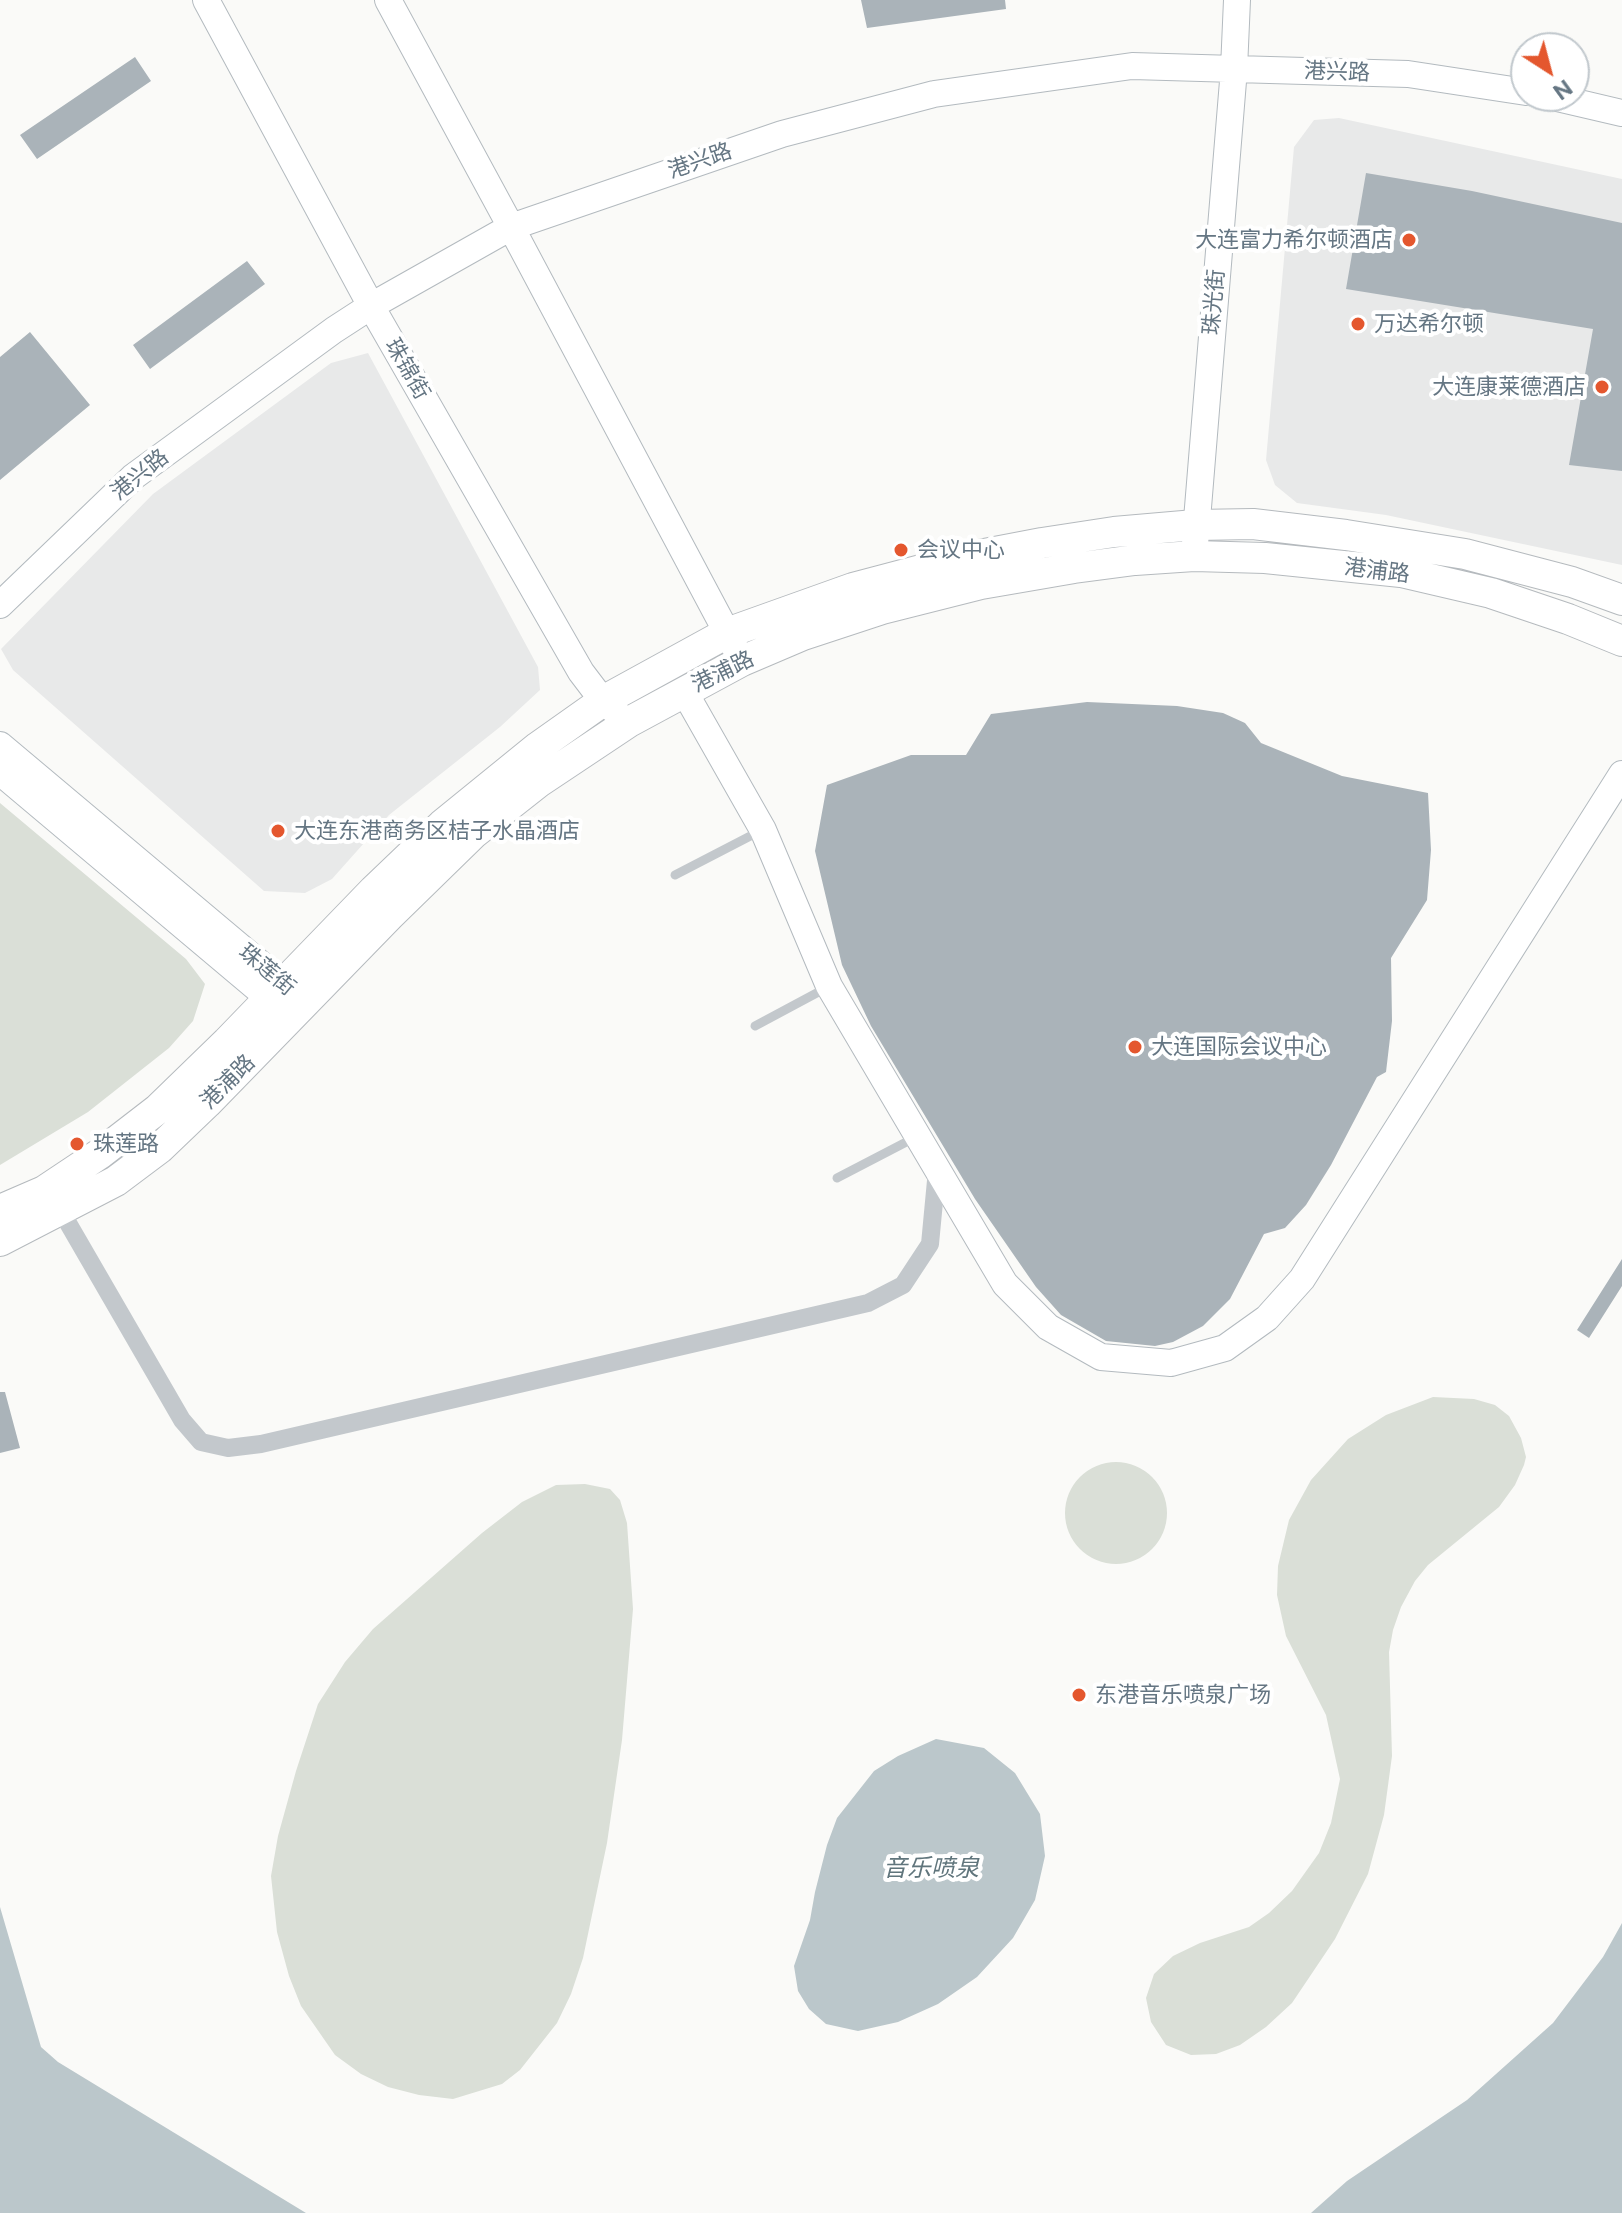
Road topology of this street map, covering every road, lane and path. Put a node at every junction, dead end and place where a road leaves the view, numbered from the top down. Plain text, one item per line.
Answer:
1 (206, 0) edge
2 (388, 0) edge
3 (1237, 0) edge
4 (1234, 69) junction
5 (1510, 90) edge
6 (1590, 106) edge
7 (1622, 113) edge
8 (511, 227) junction
9 (371, 306) junction
10 (1195, 525) junction
11 (1194, 556) junction
12 (1622, 600) edge
13 (0, 605) edge
14 (727, 633) junction
15 (1622, 641) edge
16 (742, 661) junction
17 (684, 691) junction
18 (603, 701) junction
19 (629, 722) junction
20 (0, 745) edge
21 (0, 772) edge
22 (1622, 774) edge
23 (763, 830) junction
24 (675, 875) dead end
25 (829, 986) junction
26 (276, 991) junction
27 (298, 1011) junction
28 (755, 1026) dead end
29 (917, 1137) junction
30 (937, 1170) junction
31 (837, 1178) dead end
32 (0, 1210) edge
33 (61, 1211) junction
34 (0, 1241) edge

1 - 9 main road, 珠锦街
2 - 8 main road
3 - 4 main road, 珠光街
4 - 5 main road, 港兴路
4 - 8 main road, 港兴路
4 - 10 main road, 珠光街
6 - 7 main road
8 - 9 main road, 港兴路
8 - 14 main road
9 - 13 main road, 港兴路
9 - 18 main road, 珠锦街
10 - 11 main road, 珠光街
10 - 12 main road, 港浦路
10 - 14 main road, 港浦路
11 - 15 main road, 港浦路
11 - 16 main road, 港浦路
14 - 16 main road
14 - 18 main road, 港浦路
16 - 17 main road, 港浦路
17 - 19 main road, 港浦路
17 - 23 main road
18 - 19 main road, 珠锦街
18 - 26 main road, 港浦路
19 - 27 main road, 港浦路
20 - 26 main road, 珠莲街
21 - 26 main road, 珠莲街
22 - 30 main road
23 - 24 lane
23 - 25 main road
25 - 28 lane
25 - 29 main road
26 - 27 main road, 珠莲街
26 - 32 main road, 港浦路
27 - 33 main road, 港浦路
29 - 30 main road
29 - 31 lane
30 - 33 street
33 - 34 main road, 港浦路

